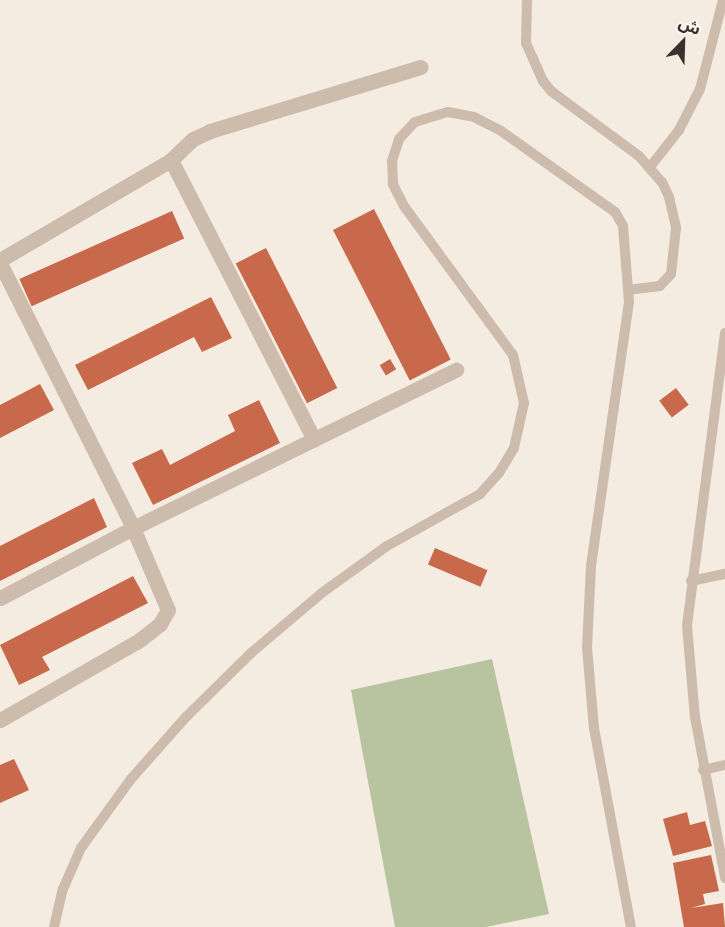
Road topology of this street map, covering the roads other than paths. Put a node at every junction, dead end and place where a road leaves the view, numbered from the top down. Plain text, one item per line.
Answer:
1 (526, 0) edge
2 (723, 0) edge
3 (420, 67) dead end
4 (171, 160) junction
5 (650, 167) junction
6 (0, 262) edge
7 (629, 290) junction
8 (725, 333) edge
9 (456, 370) dead end
10 (721, 386) edge
11 (314, 440) junction
12 (132, 528) junction
13 (725, 574) edge
14 (691, 581) junction
15 (0, 598) edge
16 (1, 715) edge
17 (725, 765) edge
18 (703, 770) junction
19 (725, 878) edge
20 (54, 927) edge
21 (632, 927) edge

1 - 5 lane
2 - 5 lane
3 - 4 street
4 - 6 street
4 - 11 street
5 - 7 lane
6 - 12 street
7 - 20 lane
7 - 21 lane
8 - 10 lane
9 - 11 street
10 - 14 lane
11 - 12 street
12 - 15 street
12 - 16 street
13 - 14 lane
14 - 18 lane
17 - 18 lane
18 - 19 lane

